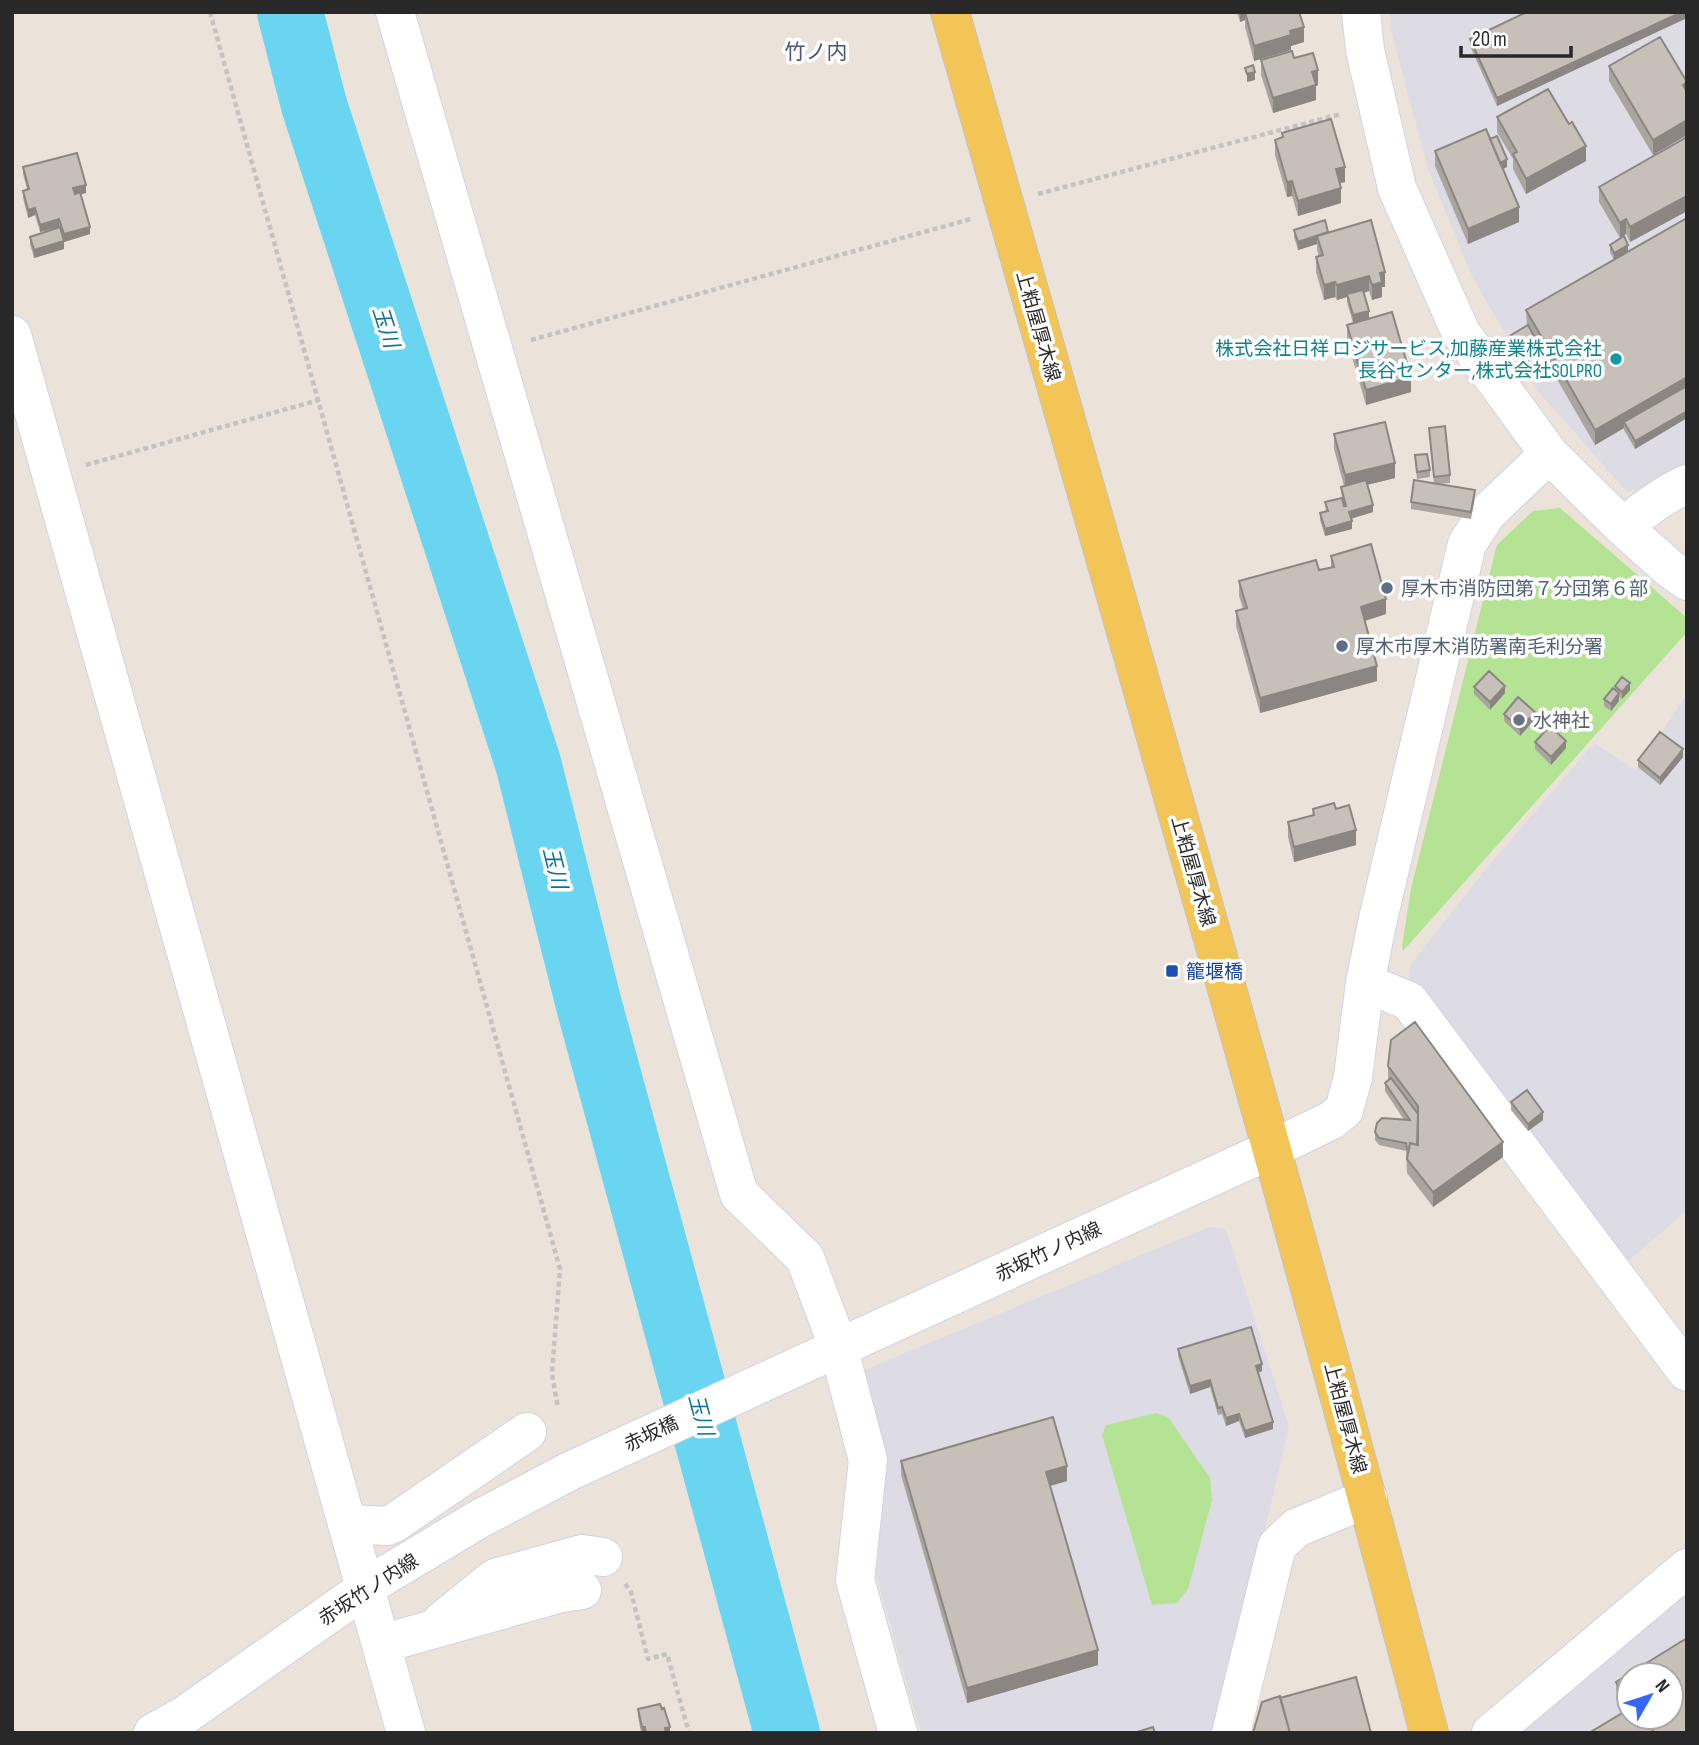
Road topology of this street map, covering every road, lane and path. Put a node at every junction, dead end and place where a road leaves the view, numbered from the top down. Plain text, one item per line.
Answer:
1 (211, 12) edge
2 (395, 12) edge
3 (950, 12) edge
4 (1361, 12) edge
5 (1377, 105) junction
6 (1005, 206) junction
7 (12, 335) edge
8 (494, 351) junction
9 (319, 400) junction
10 (1549, 454) junction
11 (53, 477) junction
12 (1687, 484) edge
13 (1623, 527) junction
14 (1687, 582) edge
15 (1365, 983) junction
16 (1272, 1149) junction
17 (831, 1350) junction
18 (1687, 1372) edge
19 (544, 1424) joint
20 (593, 1460) joint
21 (1368, 1498) junction
22 (348, 1524) junction
23 (603, 1557) joint
24 (1687, 1568) edge
25 (366, 1587) junction
26 (582, 1590) dead end
27 (435, 1628) junction
28 (381, 1644) junction
29 (153, 1733) edge
30 (406, 1733) edge
31 (689, 1733) edge
32 (898, 1733) edge
33 (1231, 1733) edge
34 (1429, 1733) edge
35 (1491, 1733) edge

1 - 9 path
2 - 8 street
3 - 6 main road, 上粕屋厚木線
4 - 5 street
5 - 6 path
5 - 10 street
6 - 8 path
6 - 16 main road, 上粕屋厚木線
7 - 11 street
8 - 17 street
9 - 11 path
9 - 19 path
10 - 13 street
10 - 15 street
11 - 22 street
12 - 13 street
13 - 14 street
15 - 16 street, 赤坂竹ノ内線
15 - 18 street
16 - 17 street, 赤坂竹ノ内線
16 - 21 main road, 上粕屋厚木線
17 - 20 street, 赤坂橋
17 - 32 street
19 - 22 street
20 - 25 street, 赤坂竹ノ内線
21 - 33 street
21 - 34 main road, 上粕屋厚木線
22 - 25 street
23 - 27 street
23 - 31 path
24 - 35 street
25 - 28 street
25 - 29 street, 赤坂竹ノ内線
26 - 27 street
27 - 28 street
28 - 30 street

